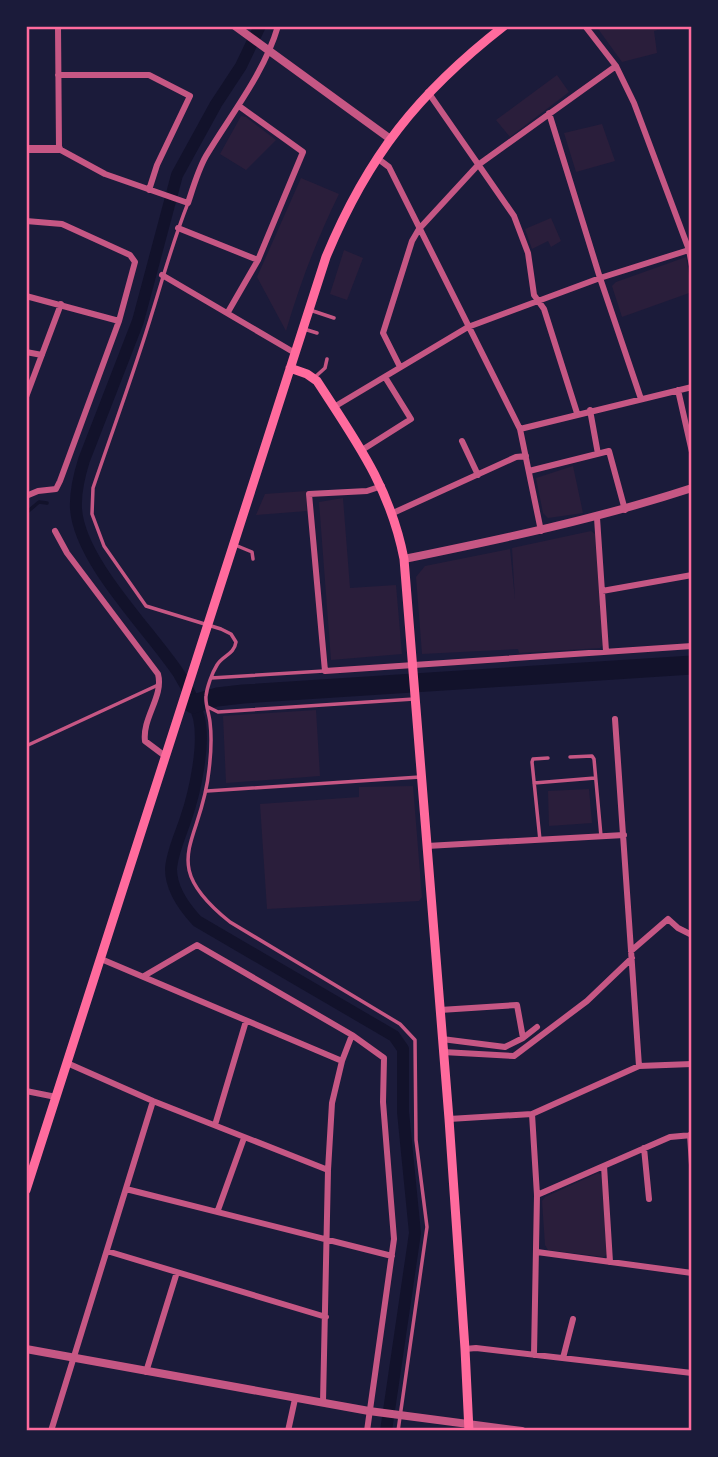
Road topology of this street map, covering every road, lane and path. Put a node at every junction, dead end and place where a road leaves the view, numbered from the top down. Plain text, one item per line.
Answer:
1 (58, 26) edge
2 (278, 26) edge
3 (504, 26) edge
4 (585, 26) edge
5 (237, 28) edge
6 (267, 49) junction
7 (616, 66) junction
8 (58, 75) junction
9 (428, 92) junction
10 (239, 106) junction
11 (549, 113) junction
12 (389, 138) junction
13 (26, 149) edge
14 (59, 149) junction
15 (377, 158) junction
16 (478, 165) junction
17 (149, 190) junction
18 (185, 202) junction
19 (26, 221) edge
20 (178, 228) junction
21 (419, 229) junction
22 (690, 249) edge
23 (258, 260) junction
24 (692, 266) edge
25 (162, 275) junction
26 (600, 278) junction
27 (26, 296) edge
28 (538, 302) junction
29 (61, 304) junction
30 (308, 309) junction
31 (228, 312) junction
32 (334, 318) dead end
33 (119, 321) junction
34 (468, 327) junction
35 (302, 328) junction
36 (317, 333) dead end
37 (26, 352) edge
38 (295, 353) junction
39 (42, 355) junction
40 (327, 359) dead end
41 (400, 367) junction
42 (290, 368) junction
43 (385, 377) junction
44 (314, 378) junction
45 (692, 387) edge
46 (678, 390) junction
47 (26, 397) edge
48 (641, 399) junction
49 (334, 407) junction
50 (590, 410) junction
51 (577, 413) junction
52 (520, 429) junction
53 (462, 441) dead end
54 (362, 450) junction
55 (692, 452) edge
56 (598, 454) junction
57 (526, 456) junction
58 (529, 471) junction
59 (478, 475) junction
60 (382, 486) junction
61 (692, 488) edge
62 (26, 496) edge
63 (625, 510) junction
64 (393, 513) junction
65 (597, 518) junction
66 (55, 531) dead end
67 (541, 531) junction
68 (233, 544) junction
69 (253, 559) dead end
70 (404, 559) junction
71 (692, 575) edge
72 (602, 591) junction
73 (207, 625) junction
74 (692, 646) edge
75 (606, 651) junction
76 (413, 668) junction
77 (325, 671) junction
78 (211, 678) junction
79 (159, 685) junction
80 (415, 696) junction
81 (208, 708) junction
82 (615, 719) dead end
83 (26, 746) edge
84 (165, 756) junction
85 (570, 757) dead end
86 (548, 758) dead end
87 (422, 777) junction
88 (595, 778) junction
89 (534, 783) junction
90 (207, 791) junction
91 (624, 835) junction
92 (601, 836) junction
93 (540, 840) junction
94 (427, 846) junction
95 (692, 935) edge
96 (631, 955) junction
97 (101, 959) junction
98 (144, 976) junction
99 (440, 1010) junction
100 (246, 1021) junction
101 (537, 1027) dead end
102 (352, 1035) junction
103 (523, 1038) junction
104 (442, 1039) junction
105 (443, 1052) junction
106 (342, 1061) junction
107 (67, 1063) junction
108 (692, 1064) edge
109 (639, 1066) junction
110 (26, 1091) edge
111 (57, 1097) junction
112 (153, 1101) junction
113 (531, 1114) junction
114 (449, 1119) junction
115 (215, 1125) junction
116 (691, 1135) edge
117 (244, 1138) junction
118 (644, 1148) junction
119 (692, 1165) edge
120 (604, 1166) junction
121 (328, 1170) junction
122 (126, 1189) junction
123 (26, 1190) edge
124 (537, 1195) junction
125 (649, 1199) dead end
126 (218, 1210) junction
127 (327, 1240) junction
128 (107, 1251) junction
129 (537, 1252) junction
130 (392, 1256) junction
131 (610, 1262) junction
132 (177, 1272) junction
133 (692, 1273) edge
134 (326, 1317) junction
135 (573, 1319) dead end
136 (26, 1349) edge
137 (465, 1349) junction
138 (534, 1355) junction
139 (75, 1358) junction
140 (563, 1358) junction
141 (146, 1372) junction
142 (692, 1373) edge
143 (295, 1399) junction
144 (323, 1402) junction
145 (369, 1411) junction
146 (396, 1415) junction
147 (469, 1427) edge
148 (51, 1431) edge
149 (288, 1431) edge
150 (367, 1431) edge
151 (398, 1431) edge
152 (522, 1431) edge

1 - 8 street
2 - 6 street
3 - 9 main road
4 - 7 street
5 - 6 street
6 - 10 street
6 - 12 street
7 - 11 street
7 - 22 street
8 - 14 street
8 - 17 street
9 - 12 main road
9 - 16 street
10 - 18 street
10 - 23 street
11 - 16 street
11 - 26 street
12 - 15 main road
13 - 14 street
14 - 17 street
15 - 21 street
15 - 30 main road
16 - 21 street
16 - 28 street
17 - 18 street
18 - 20 lane
19 - 33 street
20 - 23 street
20 - 25 lane
21 - 34 street
21 - 41 street
22 - 24 street
22 - 26 street
23 - 31 street
25 - 31 street
25 - 73 lane
26 - 28 street
26 - 48 street
27 - 29 street
28 - 34 street
28 - 51 street
29 - 33 street
29 - 39 street
30 - 32 lane
30 - 35 main road
31 - 38 street
33 - 62 street
34 - 41 street
34 - 52 street
35 - 36 lane
35 - 38 main road
37 - 39 street
38 - 42 main road
39 - 47 street
40 - 44 lane
41 - 43 street
42 - 44 main road
42 - 68 main road
43 - 49 street
43 - 54 street
44 - 49 main road
45 - 46 street
46 - 48 street
46 - 55 street
48 - 50 street
49 - 54 main road
50 - 51 street
50 - 56 street
51 - 52 street
52 - 57 street
53 - 59 street
54 - 60 main road
56 - 58 street
56 - 63 street
57 - 58 street
57 - 59 street
58 - 67 street
59 - 64 street
60 - 64 main road
60 - 77 street
61 - 63 street
63 - 65 street
64 - 70 main road
65 - 67 street
65 - 72 street
66 - 79 street
67 - 70 street
68 - 69 lane
68 - 73 main road
70 - 76 main road
71 - 72 street
72 - 75 street
73 - 78 lane
73 - 84 main road
74 - 75 street
75 - 76 street
76 - 77 street
76 - 80 main road
77 - 78 lane
78 - 81 lane
79 - 83 lane
79 - 84 street
80 - 81 lane
80 - 87 main road
81 - 90 lane
82 - 91 street
84 - 97 main road
85 - 88 lane
86 - 89 lane
87 - 90 lane
87 - 94 main road
88 - 89 lane
88 - 92 lane
89 - 93 lane
90 - 146 lane
91 - 92 street
91 - 96 street
92 - 93 street
93 - 94 street
94 - 99 main road
95 - 96 street
96 - 105 street
96 - 109 street
97 - 98 street
97 - 107 main road
98 - 100 street
98 - 102 street
99 - 103 street
99 - 104 main road
100 - 106 street
100 - 115 street
101 - 103 street
102 - 106 street
102 - 130 street
103 - 104 street
104 - 105 main road
105 - 114 main road
106 - 121 street
107 - 111 main road
107 - 112 street
108 - 109 street
109 - 113 street
110 - 111 street
111 - 123 main road
112 - 115 street
112 - 122 street
113 - 114 street
113 - 124 street
114 - 137 main road
115 - 117 street
116 - 118 street
116 - 119 street
117 - 121 street
117 - 126 street
118 - 120 street
118 - 125 street
120 - 124 street
120 - 131 street
121 - 127 street
122 - 126 street
122 - 128 street
124 - 129 street
126 - 127 street
127 - 130 street
127 - 134 street
128 - 132 street
128 - 139 street
129 - 131 street
129 - 138 street
130 - 145 street
131 - 133 street
132 - 134 street
132 - 141 street
134 - 144 street
135 - 140 street
136 - 139 street
137 - 138 street
137 - 147 main road
138 - 140 street
139 - 141 street
139 - 148 street
140 - 142 street
141 - 143 street
143 - 144 street
143 - 149 street
144 - 145 street
145 - 146 street
145 - 150 street
146 - 147 street
146 - 151 lane
147 - 152 street

